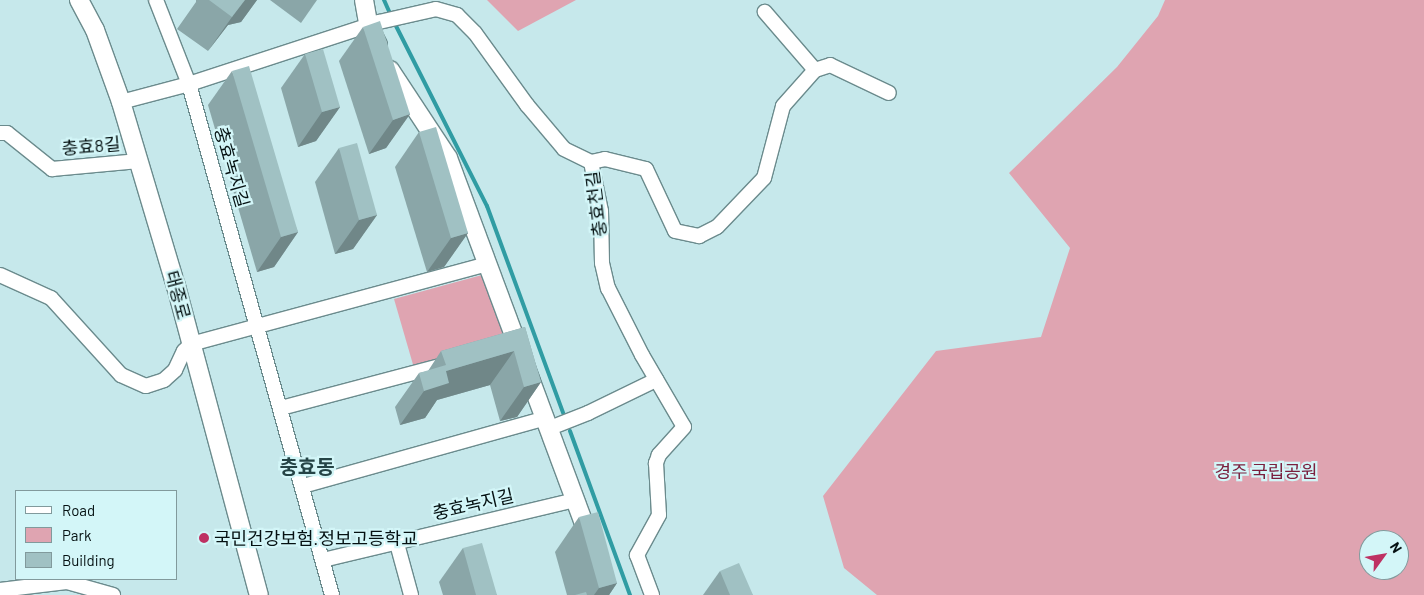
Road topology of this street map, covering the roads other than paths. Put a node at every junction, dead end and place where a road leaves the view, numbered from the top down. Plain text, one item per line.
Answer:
1 (79, 0) edge
2 (156, 0) edge
3 (364, 0) edge
4 (766, 12) dead end
5 (369, 27) junction
6 (815, 70) junction
7 (190, 84) junction
8 (889, 94) dead end
9 (121, 102) junction
10 (0, 133) edge
11 (139, 161) junction
12 (591, 162) junction
13 (488, 264) junction
14 (0, 275) edge
15 (258, 327) junction
16 (191, 344) junction
17 (519, 345) junction
18 (500, 350) edge
19 (462, 360) edge
20 (656, 380) junction
21 (281, 408) junction
22 (548, 423) junction
23 (303, 486) junction
24 (574, 500) junction
25 (396, 540) junction
26 (595, 552) edge
27 (323, 560) junction
28 (0, 590) edge
29 (95, 592) edge
30 (114, 595) edge
31 (259, 595) edge
32 (332, 595) edge
33 (411, 595) edge
34 (652, 595) edge

1 - 9 street, 태종로
2 - 7 street, 충효녹지길
3 - 5 street
4 - 6 street
5 - 7 street, 충효천길
5 - 12 street, 충효천길
5 - 13 street
6 - 8 street
6 - 12 street
7 - 9 street
7 - 15 street, 충효녹지길
9 - 11 street, 태종로
10 - 11 street, 충효8길
11 - 16 street, 태종로
12 - 20 street, 충효천길
13 - 15 street
13 - 17 street
14 - 16 street
15 - 16 street
15 - 21 street, 충효녹지길
16 - 31 street, 태종로
17 - 18 street
17 - 22 street
19 - 21 street
20 - 22 street
20 - 34 street, 충효천길
21 - 23 street, 충효녹지길
22 - 23 street
22 - 24 street
23 - 27 street, 충효녹지길
24 - 25 street, 충효녹지길
24 - 26 street
25 - 27 street, 충효녹지길
25 - 33 street
27 - 32 street, 충효녹지길
28 - 29 street
29 - 30 street

